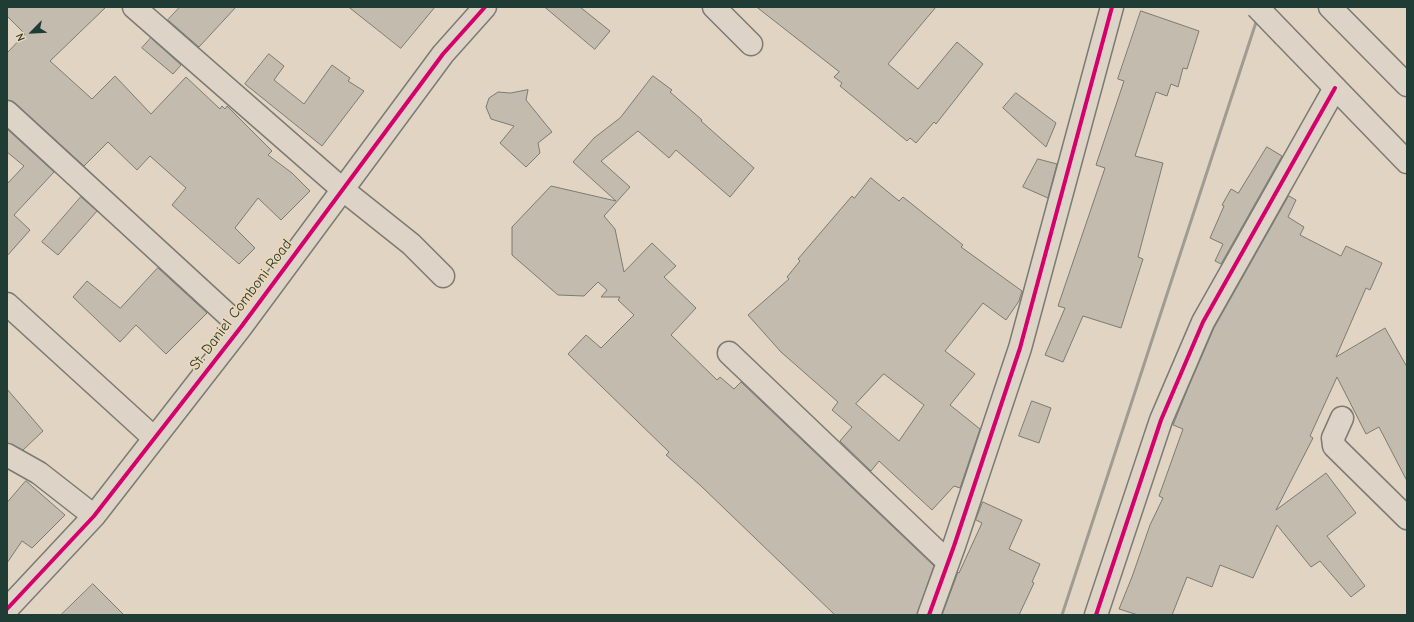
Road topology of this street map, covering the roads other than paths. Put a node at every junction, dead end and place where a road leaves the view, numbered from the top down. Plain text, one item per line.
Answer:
1 (714, 7) edge
2 (1112, 7) edge
3 (1257, 7) edge
4 (1330, 7) edge
5 (138, 8) edge
6 (480, 9) edge
7 (751, 44) dead end
8 (1407, 85) edge
9 (1336, 88) junction
10 (7, 112) edge
11 (1407, 162) edge
12 (342, 190) junction
13 (443, 276) dead end
14 (7, 304) edge
15 (241, 327) junction
16 (729, 353) dead end
17 (1342, 418) dead end
18 (154, 438) junction
19 (7, 455) edge
20 (94, 516) junction
21 (1407, 518) edge
22 (947, 561) junction
23 (7, 609) edge
24 (929, 615) edge
25 (1096, 615) edge

1 - 7 street
2 - 22 street
3 - 9 street, bridge
4 - 8 street
5 - 12 street
6 - 12 street, St. Daniel Comboni Road
9 - 11 street
9 - 25 street
10 - 15 street
12 - 13 street
12 - 15 street, St. Daniel Comboni Road
14 - 18 street
15 - 18 street, St. Daniel Comboni Road
16 - 22 street
17 - 21 street
18 - 20 street, St. Daniel Comboni Road
19 - 20 street
20 - 23 street, St. Daniel Comboni Road
22 - 24 street

